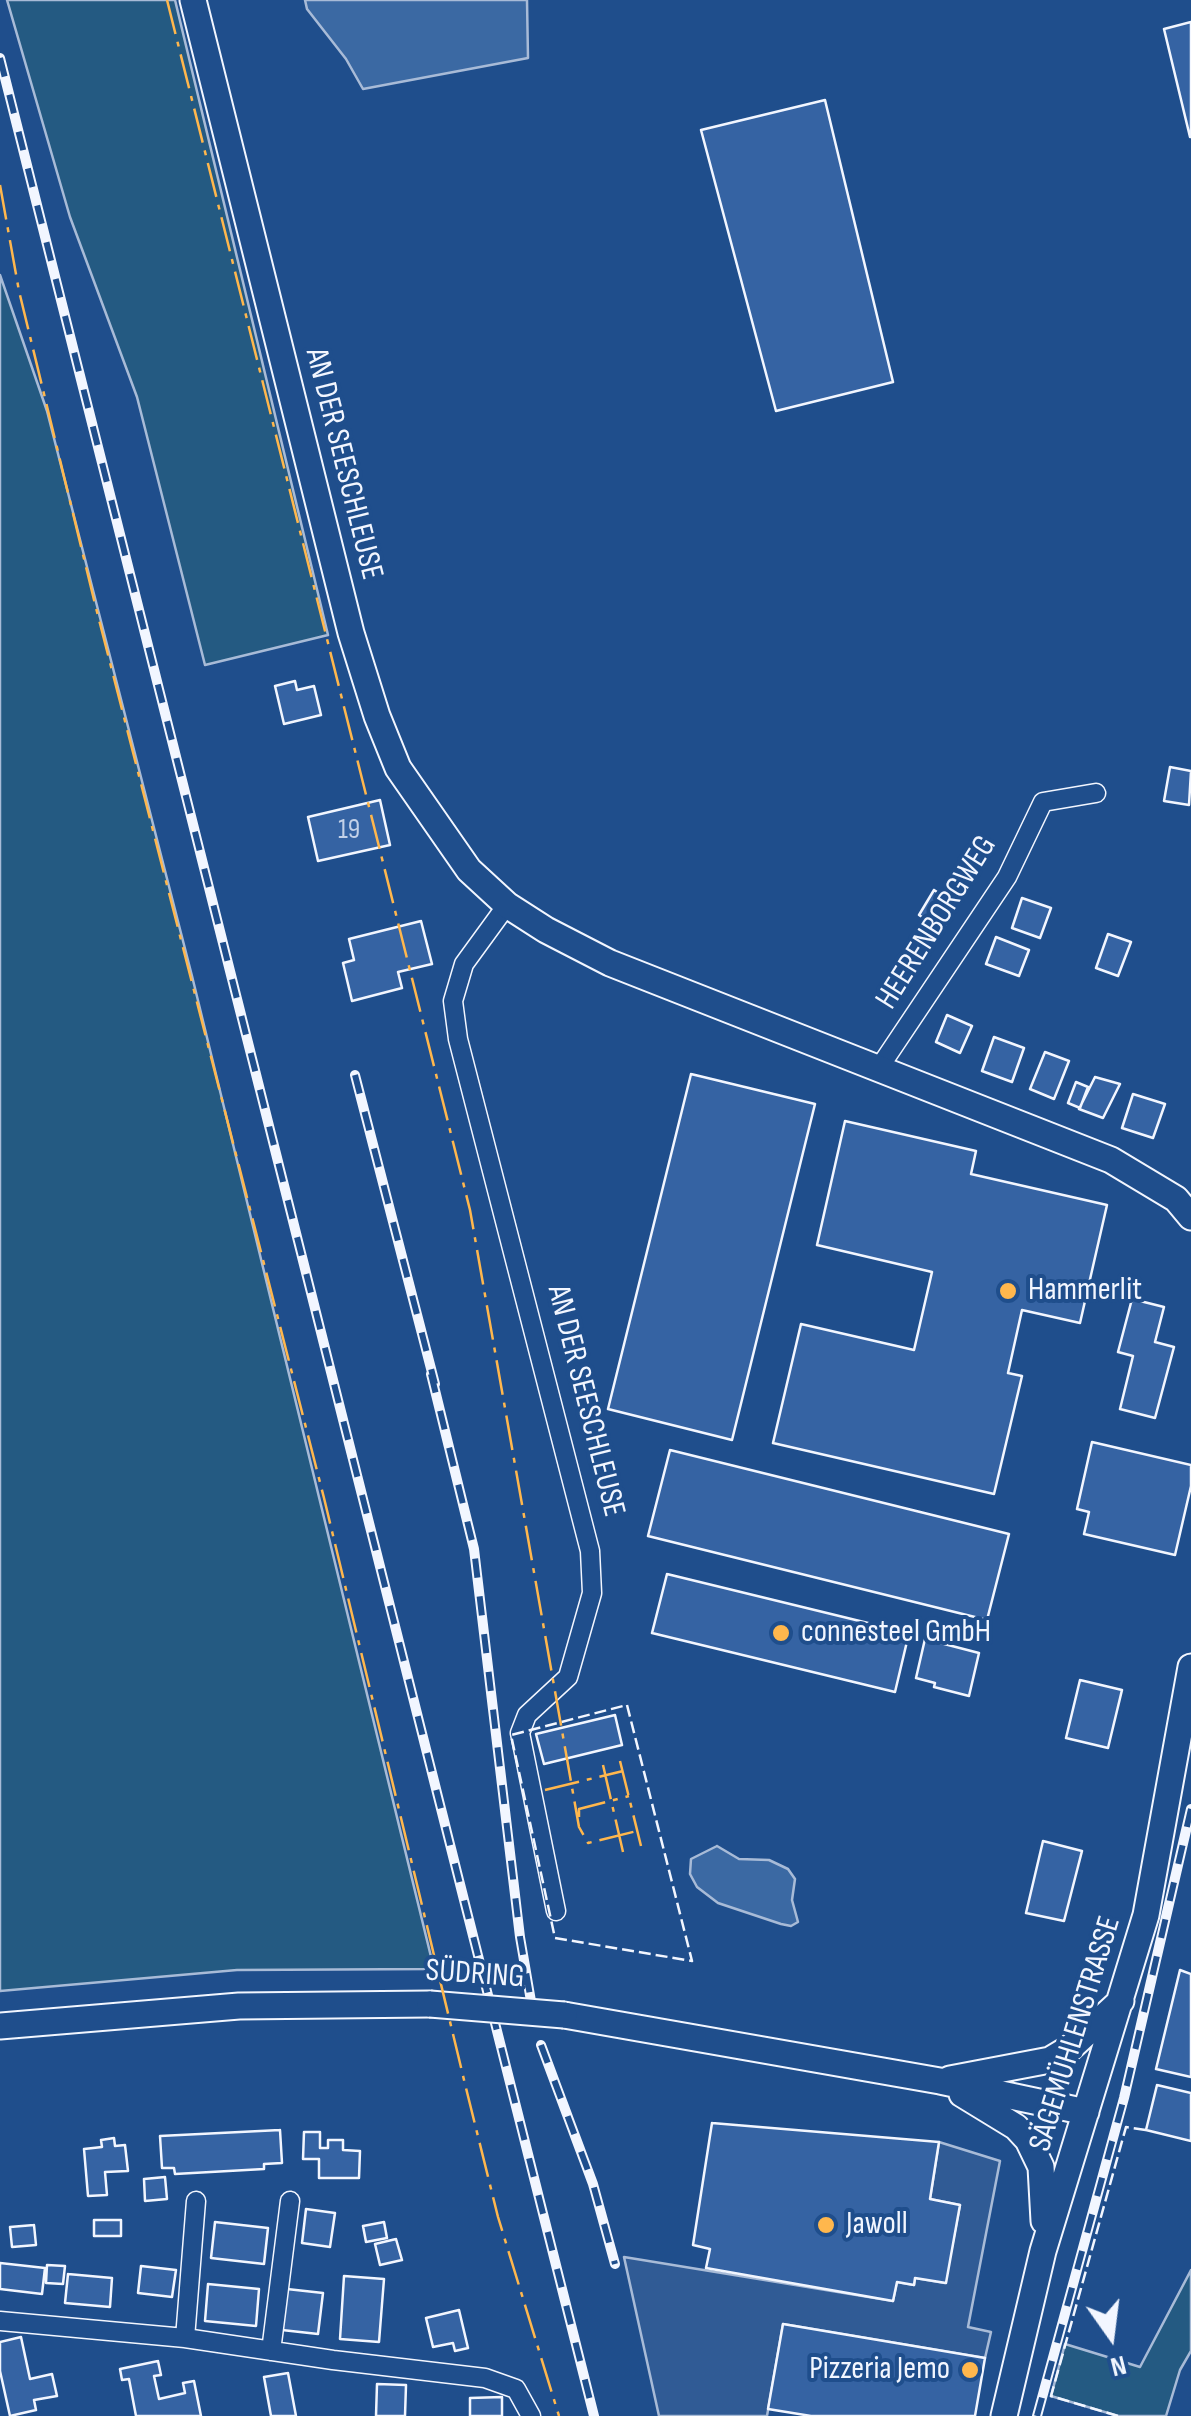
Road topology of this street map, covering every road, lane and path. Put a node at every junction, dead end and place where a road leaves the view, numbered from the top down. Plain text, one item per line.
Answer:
1 (194, 0) edge
2 (1096, 793) dead end
3 (508, 905) junction
4 (879, 1068) junction
5 (1191, 1217) edge
6 (1191, 1667) edge
7 (556, 1910) dead end
8 (1121, 2001) junction
9 (0, 2026) edge
10 (940, 2081) junction
11 (1086, 2112) junction
12 (290, 2201) dead end
13 (196, 2202) dead end
14 (1043, 2252) junction
15 (0, 2321) edge
16 (185, 2338) junction
17 (271, 2351) junction
18 (532, 2416) edge
19 (1004, 2416) edge

1 - 3 street, AN DER SEESCHLEUSE
2 - 4 street, HEERENBORGWEG
3 - 4 street, AN DER SEESCHLEUSE
3 - 7 street, AN DER SEESCHLEUSE
4 - 5 street, AN DER SEESCHLEUSE
6 - 8 street, SÄGEMÜHLENSTRASSE
8 - 10 street
8 - 11 street, SÄGEMÜHLENSTRASSE
9 - 10 street, SÜDRING, bridge
10 - 11 street, SÜDRING
10 - 14 street, SÜDRING
11 - 14 street, SÄGEMÜHLENSTRASSE
12 - 17 street
13 - 16 street
14 - 19 street, SÄGEMÜHLENSTRASSE
15 - 16 street
16 - 17 street
17 - 18 street

